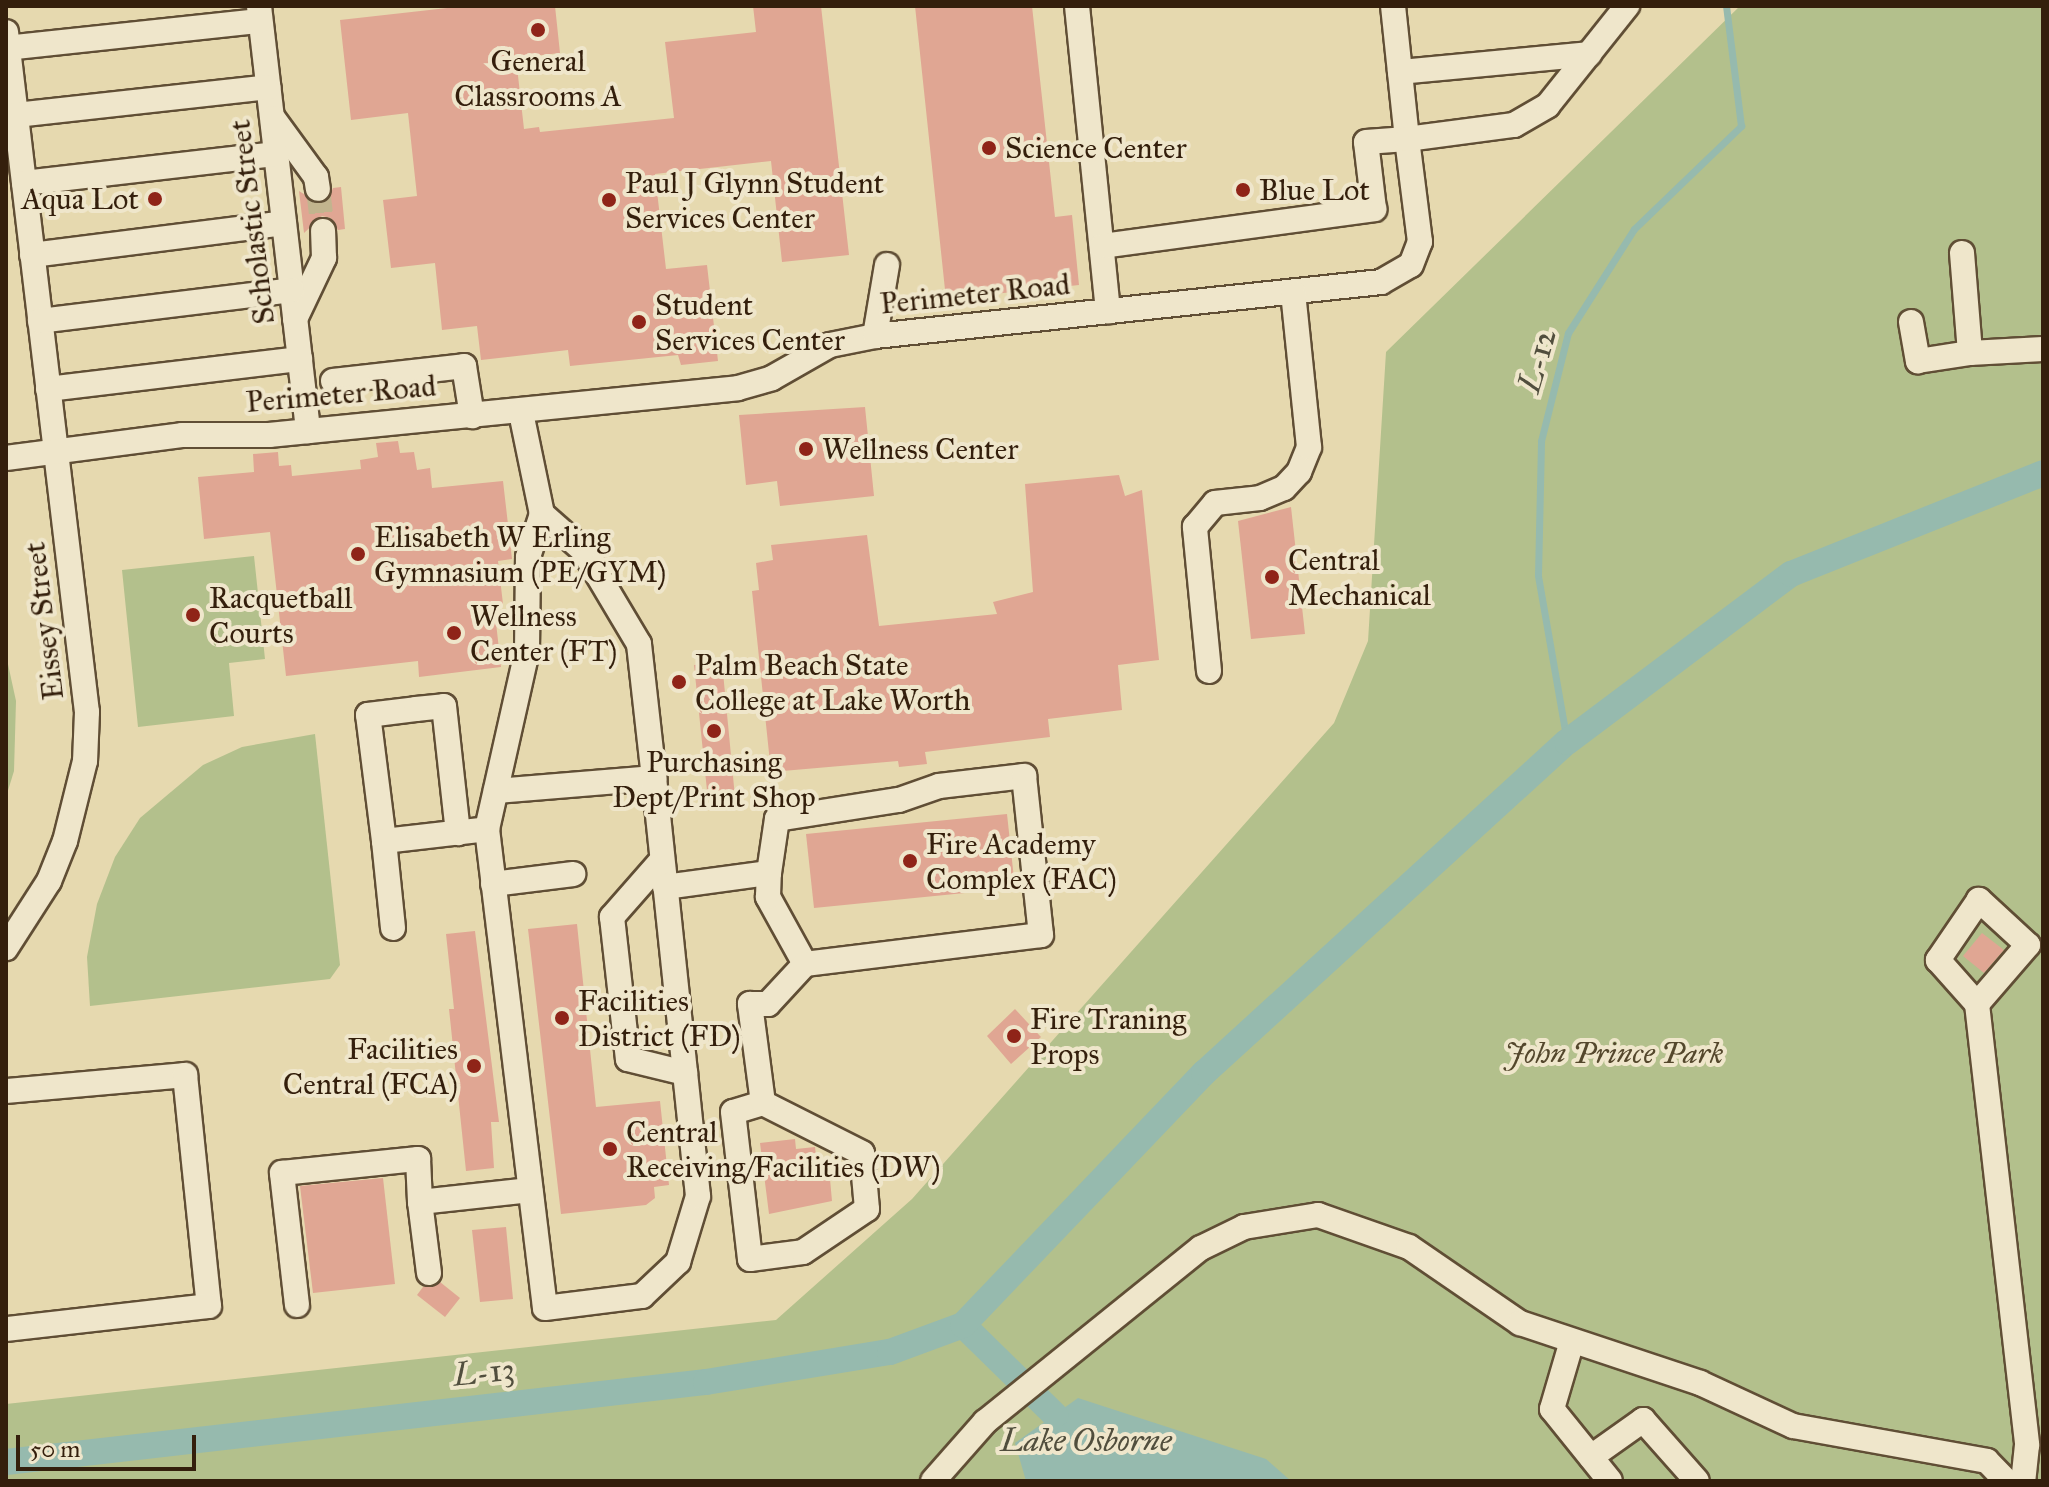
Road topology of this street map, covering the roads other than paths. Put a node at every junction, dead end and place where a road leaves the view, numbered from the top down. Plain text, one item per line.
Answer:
1 (1077, 6) edge
2 (1393, 6) edge
3 (1627, 6) edge
4 (260, 14) edge
5 (7, 43) edge
6 (1589, 54) junction
7 (1400, 72) junction
8 (268, 87) junction
9 (16, 115) junction
10 (272, 115) junction
11 (1407, 139) junction
12 (276, 154) junction
13 (24, 183) junction
14 (318, 189) tunnel mouth
15 (284, 223) junction
16 (323, 231) tunnel mouth
17 (1102, 246) junction
18 (1962, 253) dead end
19 (32, 255) junction
20 (887, 265) dead end
21 (292, 290) junction
22 (1293, 293) junction
23 (1108, 311) junction
24 (295, 319) junction
25 (40, 321) junction
26 (1911, 322) dead end
27 (875, 336) junction
28 (2043, 349) edge
29 (1970, 353) junction
30 (300, 359) junction
31 (333, 381) dead end
32 (48, 389) junction
33 (521, 413) junction
34 (472, 416) junction
35 (308, 431) junction
36 (55, 452) junction
37 (6, 458) edge
38 (542, 514) junction
39 (1209, 671) dead end
40 (654, 778) junction
41 (496, 791) junction
42 (487, 829) junction
43 (458, 833) junction
44 (384, 841) junction
45 (662, 860) junction
46 (769, 873) junction
47 (573, 874) dead end
48 (493, 884) junction
49 (665, 887) junction
50 (393, 928) dead end
51 (6, 948) edge
52 (805, 964) junction
53 (1977, 1004) dead end
54 (685, 1073) junction
55 (6, 1091) edge
56 (763, 1103) junction
57 (530, 1190) junction
58 (420, 1202) junction
59 (429, 1273) dead end
60 (297, 1305) dead end
61 (6, 1329) edge
62 (1572, 1341) junction
63 (1591, 1457) junction
64 (933, 1481) edge
65 (1610, 1481) edge
66 (1697, 1481) edge
67 (2006, 1481) edge
68 (2023, 1481) edge

1 - 17 street
2 - 7 street, Perimeter Road
3 - 6 street
4 - 5 street
4 - 8 street, Scholastic Street
5 - 9 street, Eissey Street
6 - 7 street
6 - 11 street
7 - 11 street, Perimeter Road
8 - 9 street
8 - 10 street, Scholastic Street
9 - 13 street, Eissey Street
10 - 12 street, Scholastic Street
10 - 14 street
11 - 17 street
11 - 22 street, Perimeter Road
12 - 13 street
12 - 15 street, Scholastic Street
13 - 19 street, Eissey Street
15 - 19 street
15 - 21 street, Scholastic Street
16 - 24 street
17 - 23 street
18 - 29 street
19 - 25 street, Eissey Street
20 - 27 street
21 - 24 street, Scholastic Street
21 - 25 street
22 - 23 street, Perimeter Road
22 - 39 street
23 - 27 street, Perimeter Road
24 - 30 street, Scholastic Street
25 - 32 street, Eissey Street
26 - 29 street
27 - 33 street, Perimeter Road
28 - 29 street
30 - 32 street
30 - 35 street, Scholastic Street
31 - 34 street
32 - 36 street, Eissey Street
33 - 34 street, Perimeter Road
33 - 38 street
34 - 35 street, Perimeter Road
35 - 36 street, Perimeter Road
36 - 37 street, Perimeter Road
36 - 51 street, Eissey Street
38 - 40 street
38 - 41 street
40 - 41 street
40 - 45 street
41 - 42 street
42 - 43 street
42 - 48 street
43 - 44 street
43 - 44 street
44 - 50 street
45 - 49 street
45 - 54 street
46 - 49 street
46 - 52 street
46 - 52 street
47 - 48 street
48 - 57 street
49 - 54 street
52 - 56 street
53 - 68 street
54 - 57 street
55 - 61 street
56 - 56 street
57 - 58 street
58 - 59 street
58 - 60 street
62 - 63 street
62 - 64 street
62 - 67 street
63 - 65 street
63 - 66 street

